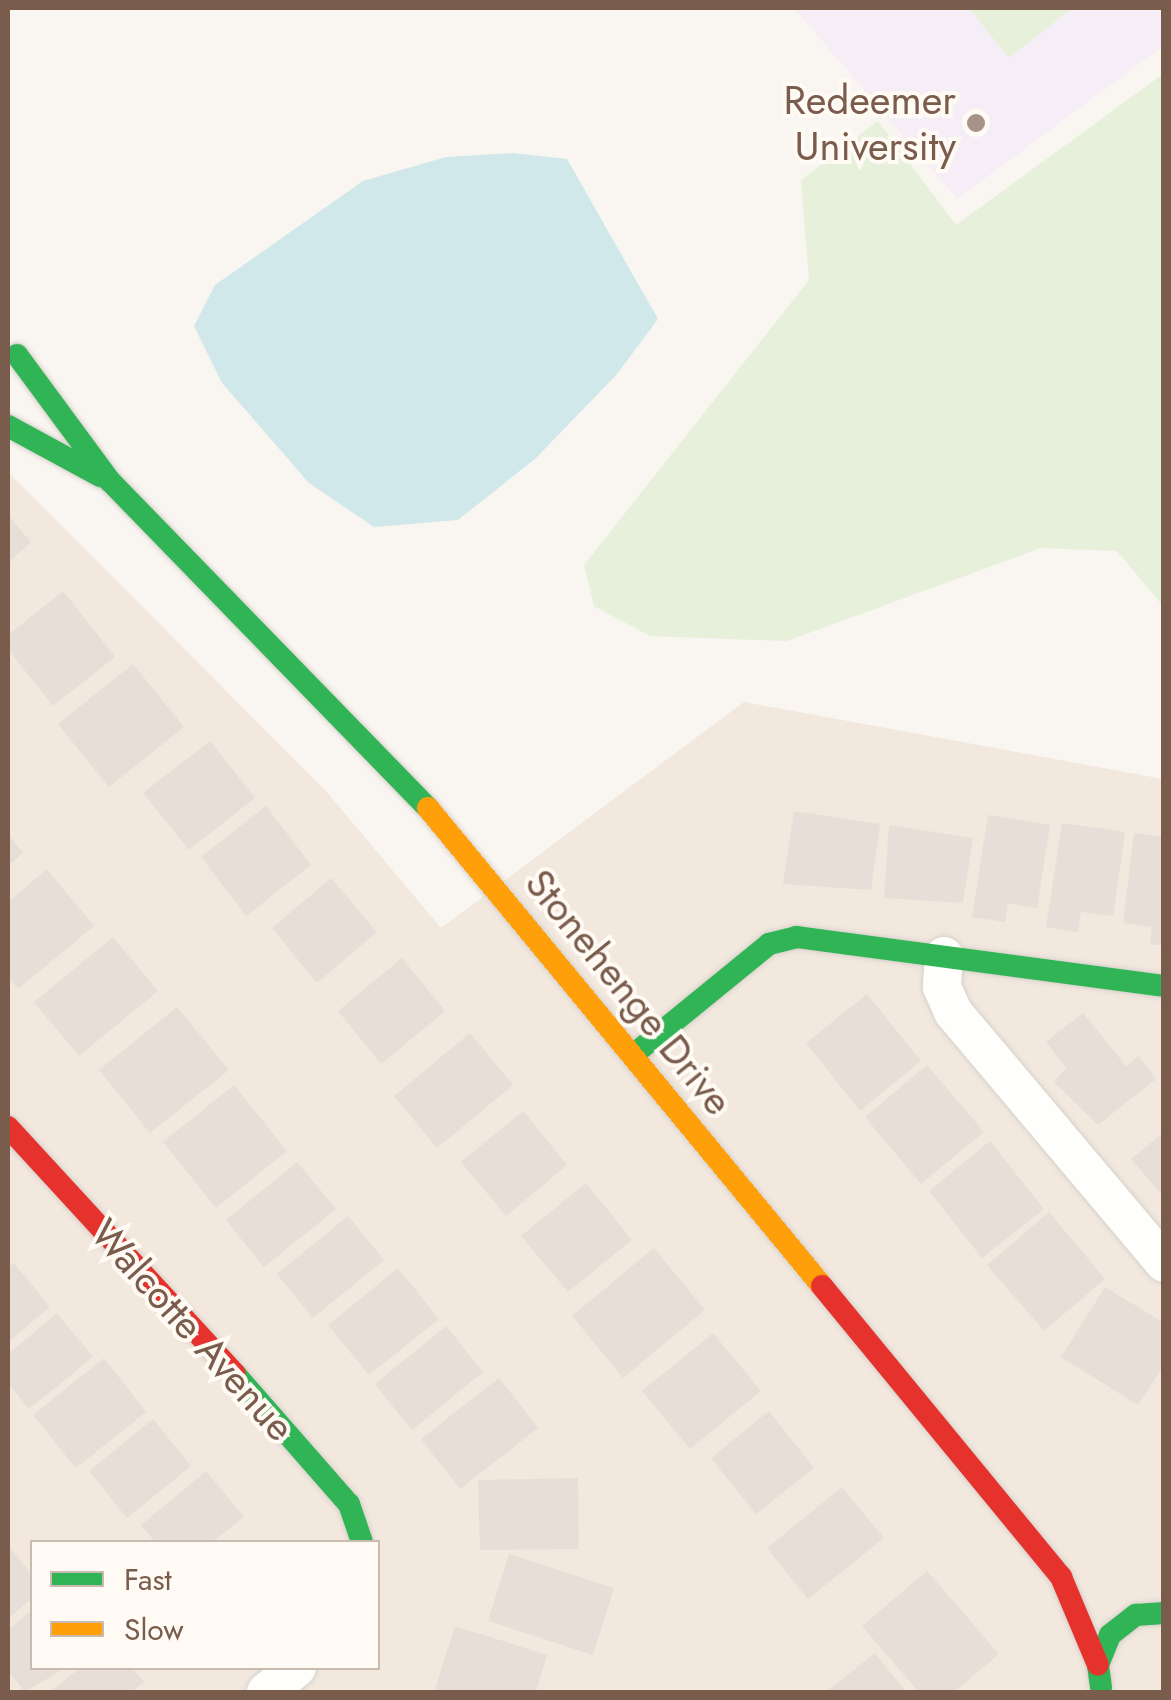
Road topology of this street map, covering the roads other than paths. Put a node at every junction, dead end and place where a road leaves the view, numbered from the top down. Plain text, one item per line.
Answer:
1 (8, 326) edge
2 (18, 356) junction
3 (8, 392) edge
4 (8, 426) edge
5 (110, 481) junction
6 (944, 956) junction
7 (1164, 986) edge
8 (633, 1055) junction
9 (8, 1127) edge
10 (1164, 1263) edge
11 (361, 1540) edge
12 (1061, 1577) junction
13 (1089, 1584) dead end
14 (1112, 1598) dead end
15 (1158, 1612) edge
16 (294, 1670) edge
17 (1099, 1684) edge
18 (266, 1692) edge

1 - 2 street, Stonehenge Drive
2 - 3 street
2 - 5 street, Stonehenge Drive
4 - 5 street, Stonehenge Drive
5 - 8 street, Stonehenge Drive
6 - 7 street
6 - 8 street
6 - 10 street
8 - 12 street, Stonehenge Drive
9 - 11 street, Walcotte Avenue
12 - 13 street
12 - 17 street, Stonehenge Drive
14 - 15 street
15 - 17 street
16 - 18 street

